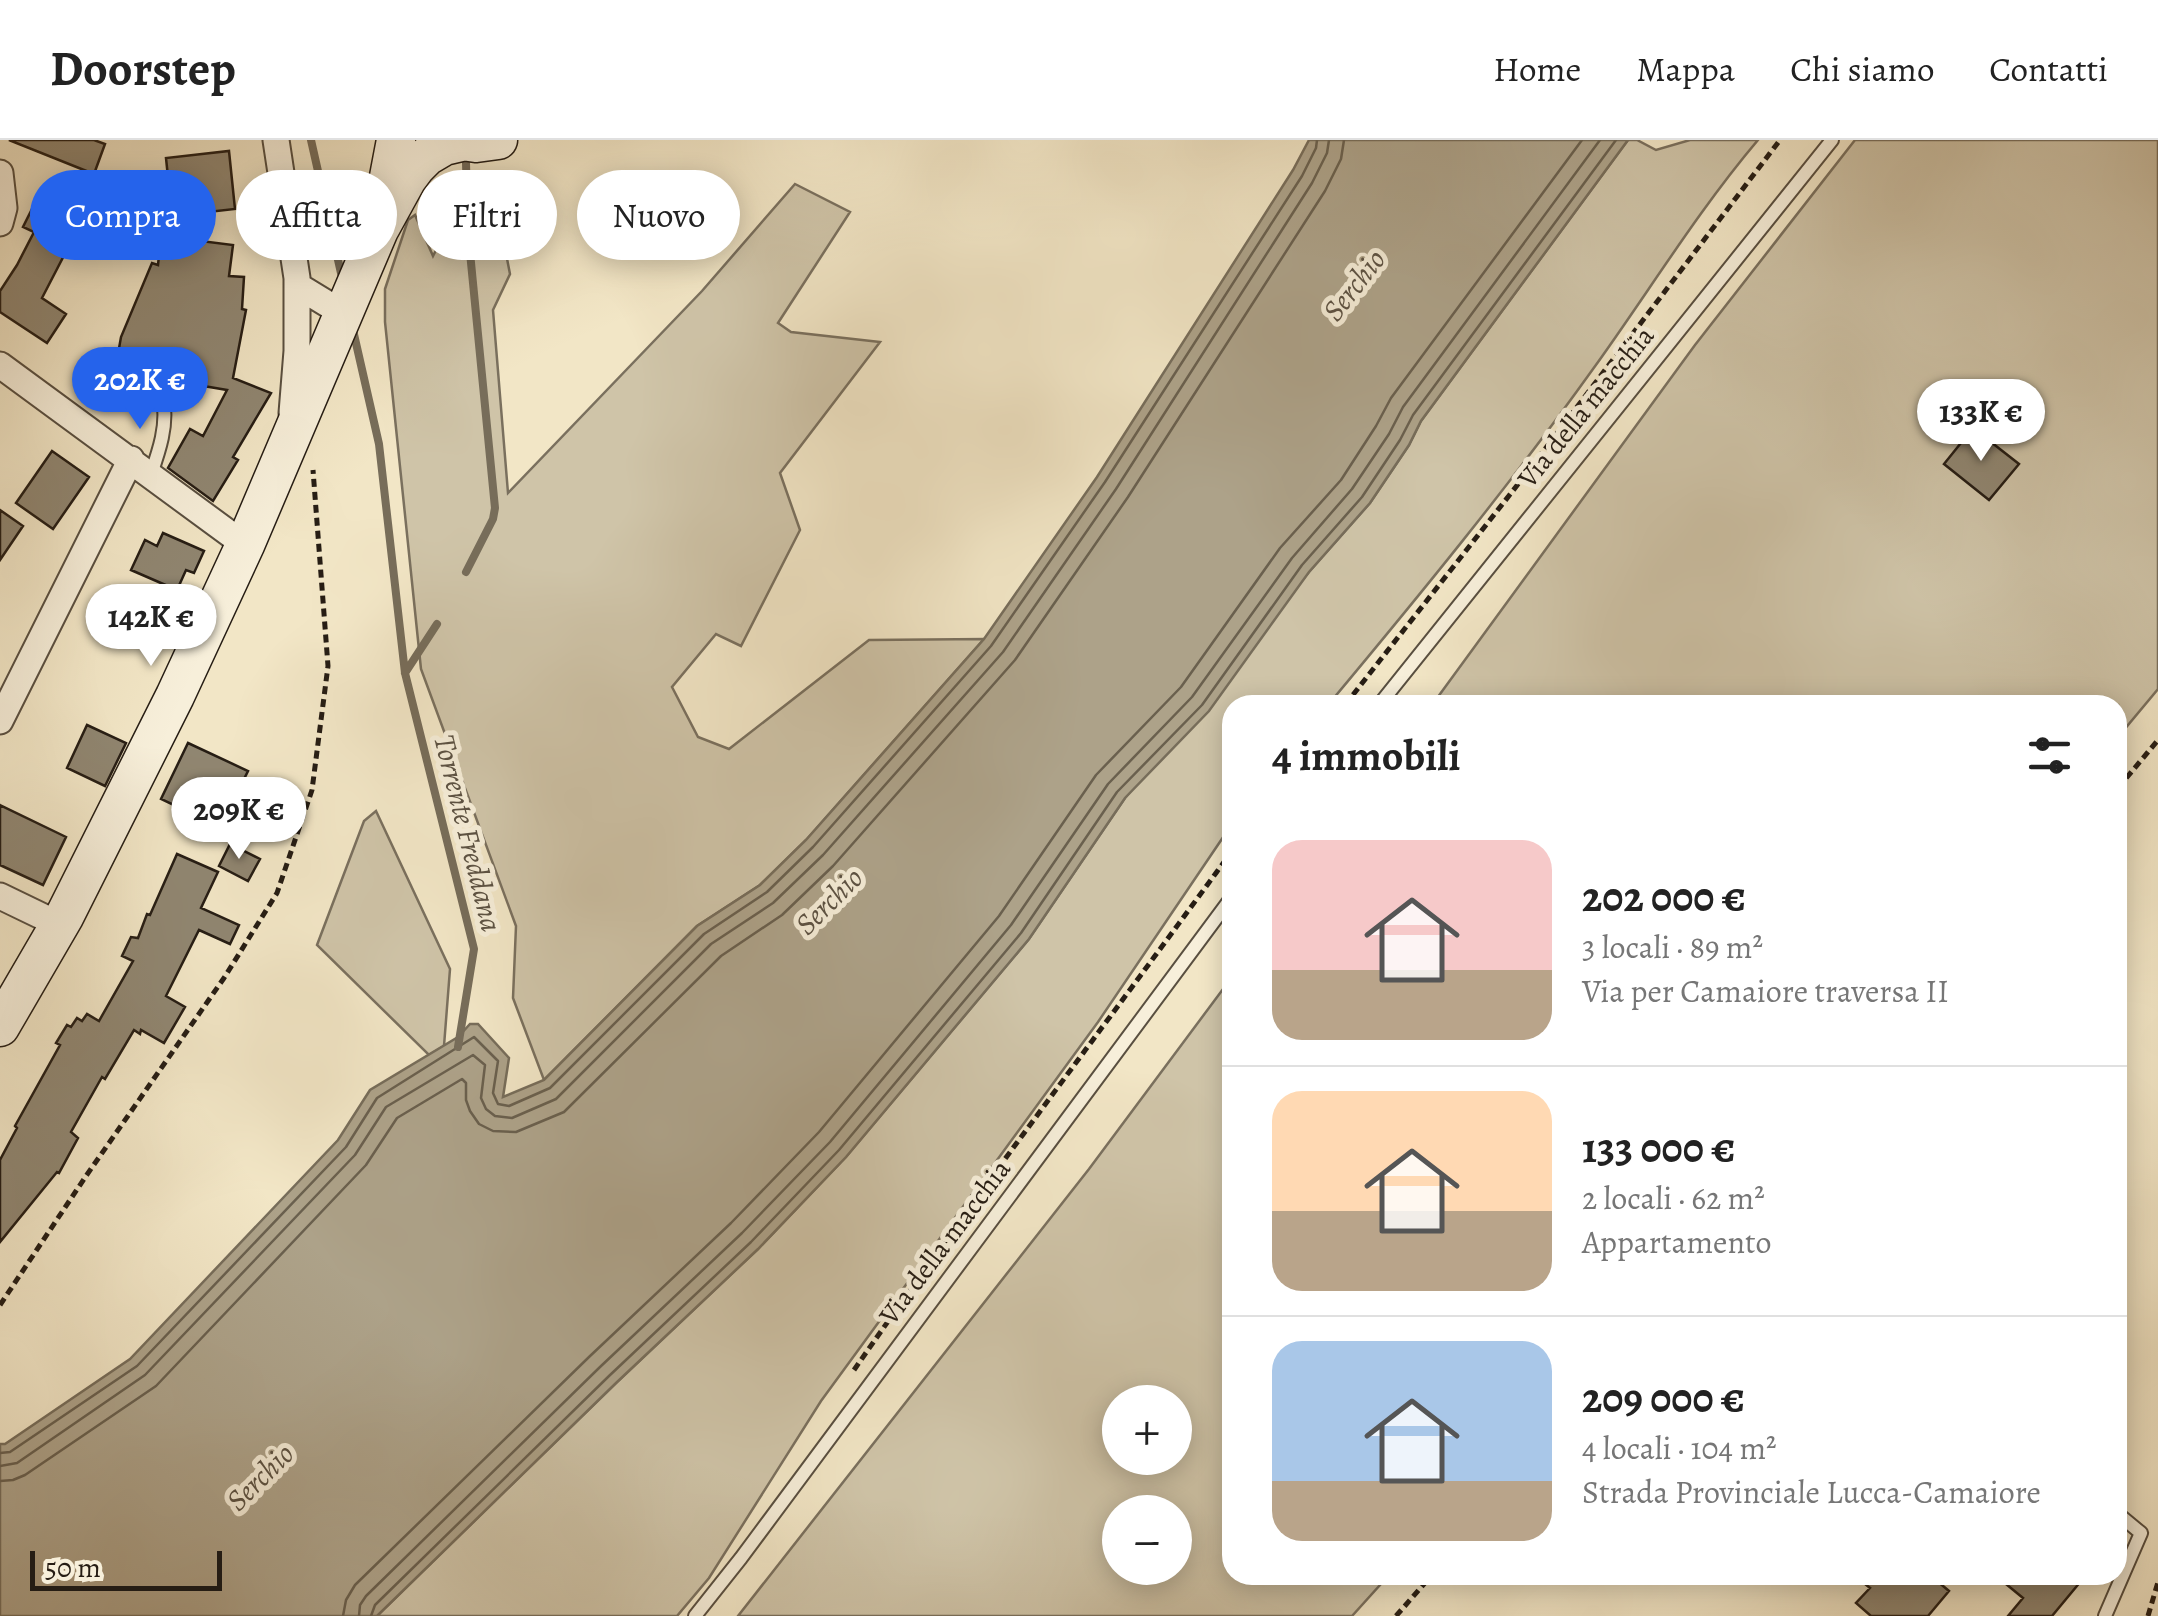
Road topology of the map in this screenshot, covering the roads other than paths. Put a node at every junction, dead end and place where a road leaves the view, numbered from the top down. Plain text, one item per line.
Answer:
1 (396, 140) edge
2 (1832, 140) edge
3 (471, 141) edge
4 (277, 147) edge
5 (390, 170) edge
6 (0, 173) edge
7 (397, 197) edge
8 (0, 223) edge
9 (364, 260) edge
10 (300, 284) junction
11 (326, 336) junction
12 (0, 364) edge
13 (132, 382) dead end
14 (141, 466) junction
15 (245, 545) junction
16 (1388, 695) edge
17 (0, 721) edge
18 (0, 896) edge
19 (1222, 910) edge
20 (60, 925) junction
21 (0, 1027) edge
22 (2127, 1521) edge
23 (2127, 1566) edge
24 (2119, 1585) edge
25 (695, 1616) edge
26 (2106, 1616) edge

1 - 5 main road
2 - 16 lane, Via della macchia
3 - 7 main road
4 - 10 street
6 - 8 street
9 - 11 main road
10 - 11 street
10 - 11 street
11 - 15 main road
12 - 14 street
13 - 14 lane
14 - 15 street
14 - 17 street
15 - 20 main road
18 - 20 street
19 - 25 lane, Via della macchia
20 - 21 main road
22 - 23 lane
24 - 26 lane

